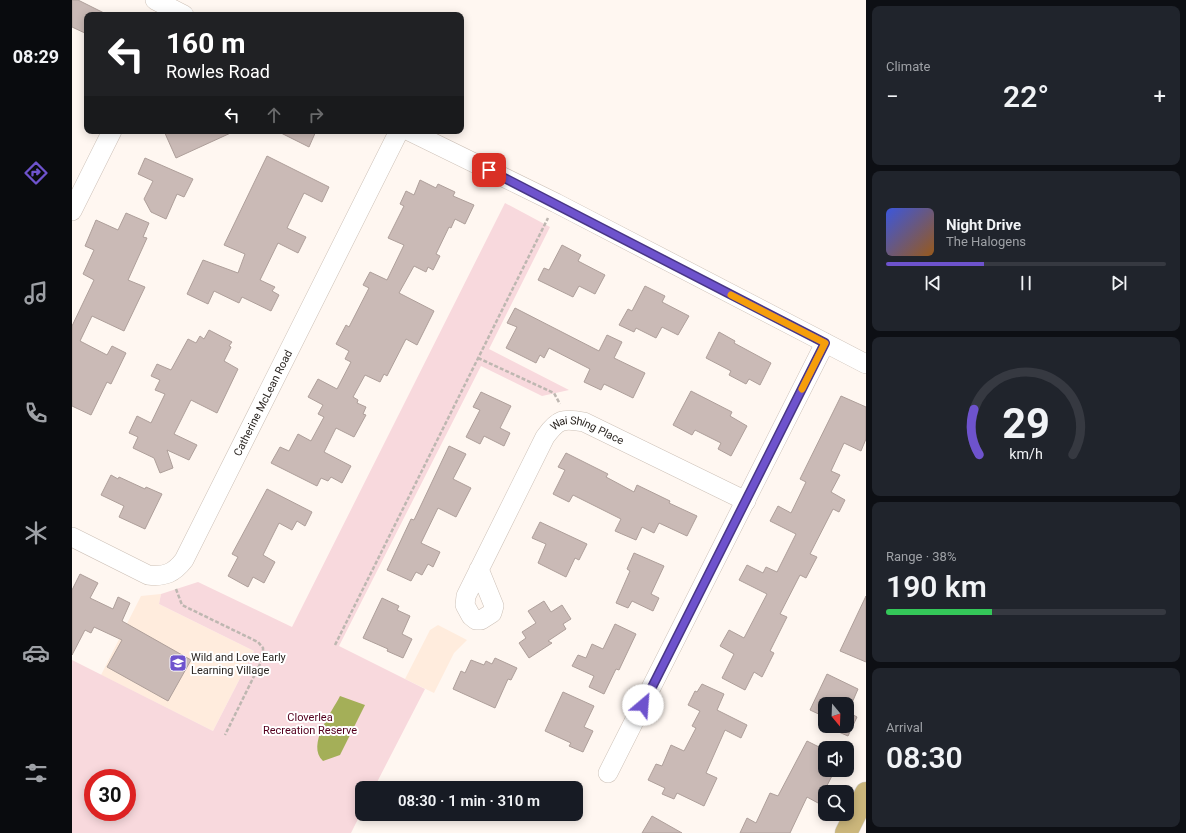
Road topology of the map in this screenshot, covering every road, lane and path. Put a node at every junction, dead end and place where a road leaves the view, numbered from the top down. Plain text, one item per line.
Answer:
1 (155, 0) edge
2 (174, 12) edge
3 (110, 134) edge
4 (397, 134) edge
5 (415, 134) edge
6 (72, 211) edge
7 (549, 216) dead end
8 (825, 343) junction
9 (478, 358) junction
10 (866, 364) edge
11 (566, 419) junction
12 (746, 501) junction
13 (72, 537) edge
14 (479, 569) dead end
15 (174, 585) dead end
16 (335, 645) dead end
17 (225, 735) dead end
18 (608, 773) dead end
19 (866, 793) edge
20 (846, 833) edge

1 - 2 street
3 - 6 street
4 - 13 street, Catherine McLean Road
5 - 8 street
7 - 9 path
8 - 10 street
8 - 12 street
9 - 11 path
9 - 16 path
11 - 12 street, Wai Shing Place
11 - 14 street, Wai Shing Place
12 - 18 street
15 - 17 path
19 - 20 main road

